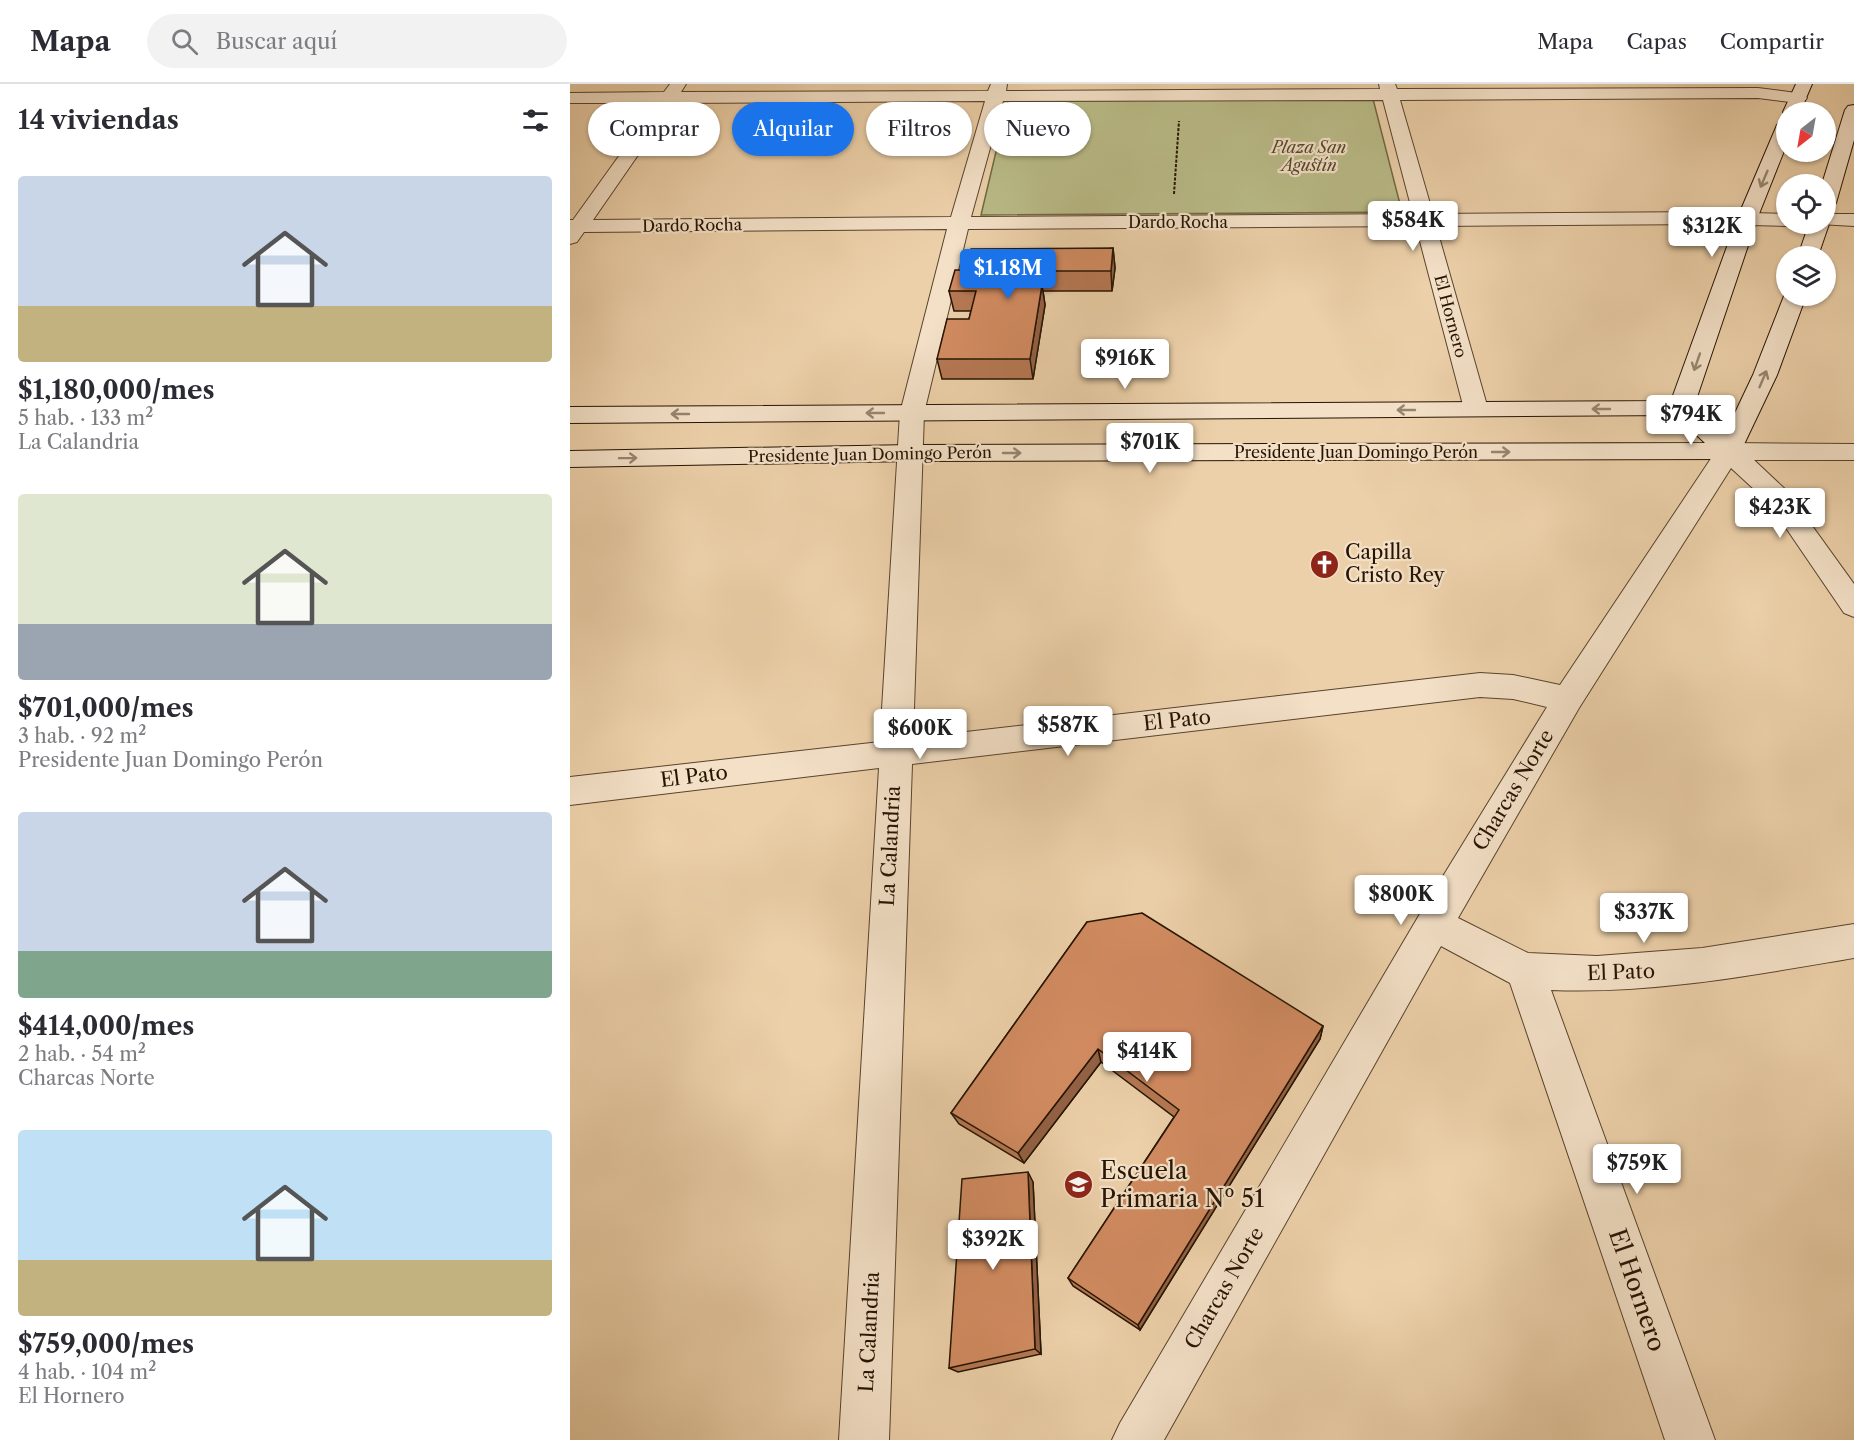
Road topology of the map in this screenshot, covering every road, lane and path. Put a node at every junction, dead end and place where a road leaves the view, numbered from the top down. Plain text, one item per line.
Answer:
1 (1388, 89) edge
2 (674, 91) edge
3 (997, 91) edge
4 (1180, 96) junction
5 (1798, 98) edge
6 (570, 99) edge
7 (1854, 110) edge
8 (1776, 149) edge
9 (1835, 174) edge
10 (1747, 219) junction
11 (1776, 220) edge
12 (1836, 220) edge
13 (1854, 220) edge
14 (1425, 221) junction
15 (1172, 222) junction
16 (959, 223) junction
17 (573, 230) edge
18 (1792, 306) edge
19 (1680, 408) junction
20 (1476, 410) junction
21 (912, 413) junction
22 (570, 415) edge
23 (1730, 451) junction
24 (1854, 452) edge
25 (912, 453) junction
26 (570, 459) edge
27 (1854, 606) edge
28 (1568, 699) junction
29 (895, 752) junction
30 (570, 791) edge
31 (1434, 924) junction
32 (1854, 941) edge
33 (1525, 971) junction
34 (864, 1440) edge
35 (1137, 1440) edge
36 (1690, 1440) edge

1 - 4 street
1 - 5 street
1 - 14 street, El Hornero
2 - 3 street
2 - 6 street
2 - 17 street
3 - 4 street
3 - 16 street, La Calandria
4 - 15 path
7 - 9 street
8 -> 10 street
10 - 11 street, Dardo Rocha
10 - 14 street, Dardo Rocha
10 -> 19 street
12 - 13 street
14 - 15 street, Dardo Rocha
14 - 20 street, El Hornero
15 - 16 street, Dardo Rocha
16 - 17 street, Dardo Rocha
16 - 21 street, La Calandria
23 -> 18 street, Charcas Norte
19 -> 20 street
19 - 23 street
20 -> 21 street
21 -> 22 street
21 - 25 street, La Calandria
23 - 24 street, Presidente Juan Domingo Perón
25 -> 23 street, Presidente Juan Domingo Perón
23 - 27 street
23 - 28 street, Charcas Norte
26 -> 25 street, Presidente Juan Domingo Perón
25 - 29 street, La Calandria
28 - 29 street, El Pato
28 - 31 street, Charcas Norte
29 - 30 street, El Pato
29 - 34 street, La Calandria
31 - 33 street, El Pato
31 - 35 street, Charcas Norte
32 - 33 street, El Pato
33 - 36 street, El Hornero

